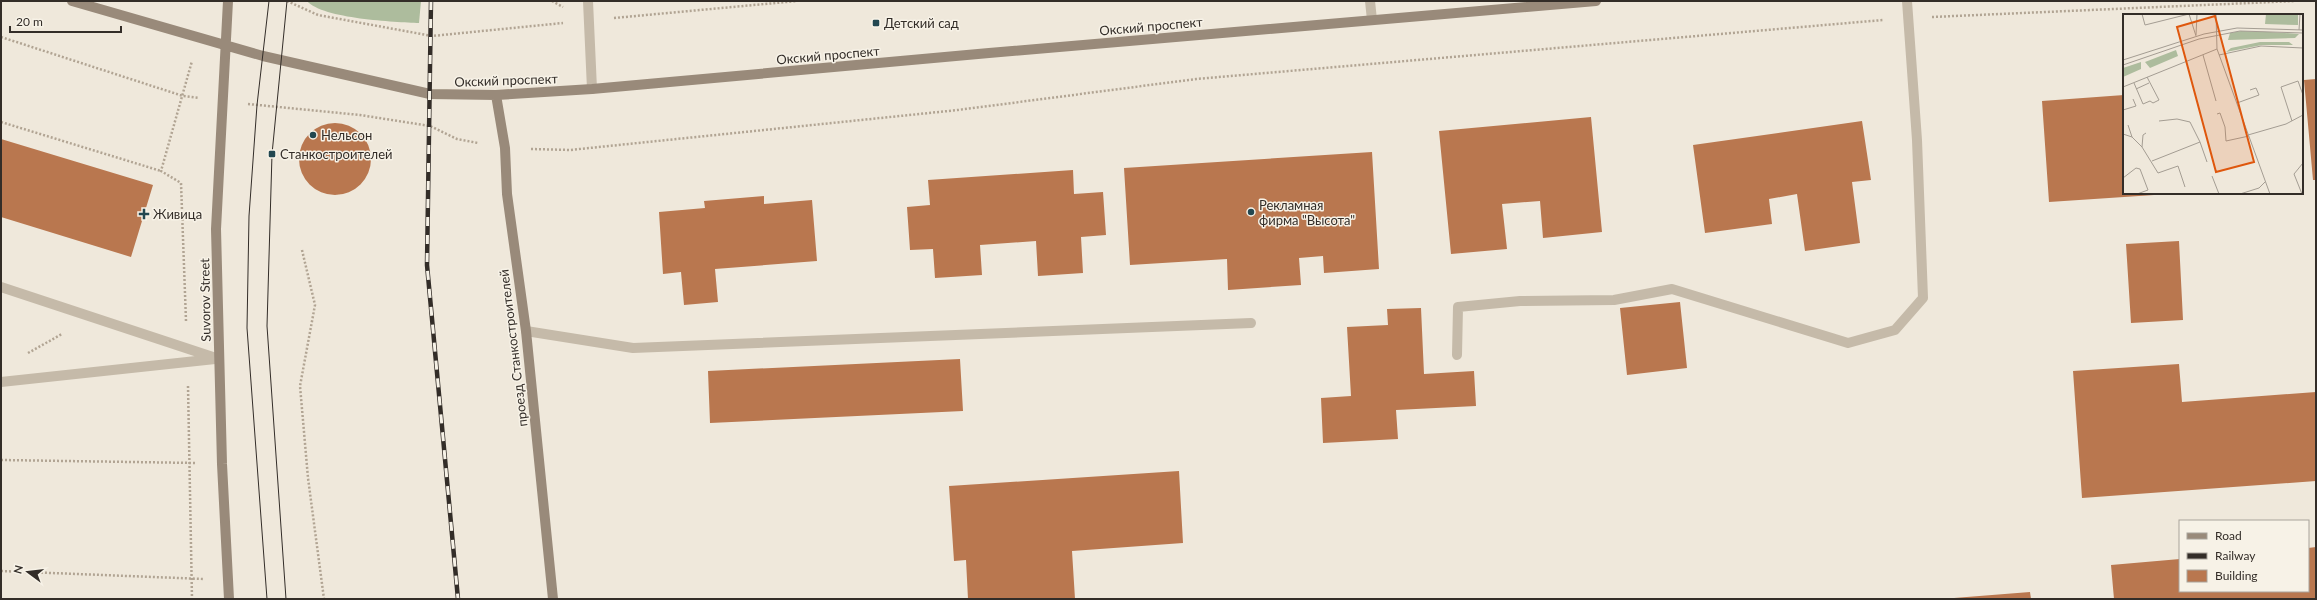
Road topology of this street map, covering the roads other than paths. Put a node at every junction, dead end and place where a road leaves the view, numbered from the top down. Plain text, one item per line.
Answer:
1 (72, 1) edge
2 (228, 1) edge
3 (588, 1) edge
4 (1370, 1) edge
5 (1596, 1) edge
6 (1907, 1) edge
7 (1372, 20) junction
8 (224, 45) junction
9 (592, 89) junction
10 (496, 95) junction
11 (1, 287) edge
12 (1251, 323) dead end
13 (526, 331) junction
14 (1457, 355) dead end
15 (219, 359) junction
16 (1, 382) edge
17 (229, 599) edge
18 (553, 599) edge

1 - 8 main road, Окский проспект
2 - 8 main road, Suvorov Street
3 - 9 lane
4 - 7 lane
5 - 7 main road, Окский проспект
6 - 14 lane
7 - 9 main road, Окский проспект
8 - 10 main road, Окский проспект
8 - 15 main road, Suvorov Street
9 - 10 main road, Окский проспект
10 - 13 main road, проезд Станкостроителей
11 - 15 lane
12 - 13 lane
13 - 18 main road, проезд Станкостроителей
15 - 16 lane
15 - 17 main road, Suvorov Street

